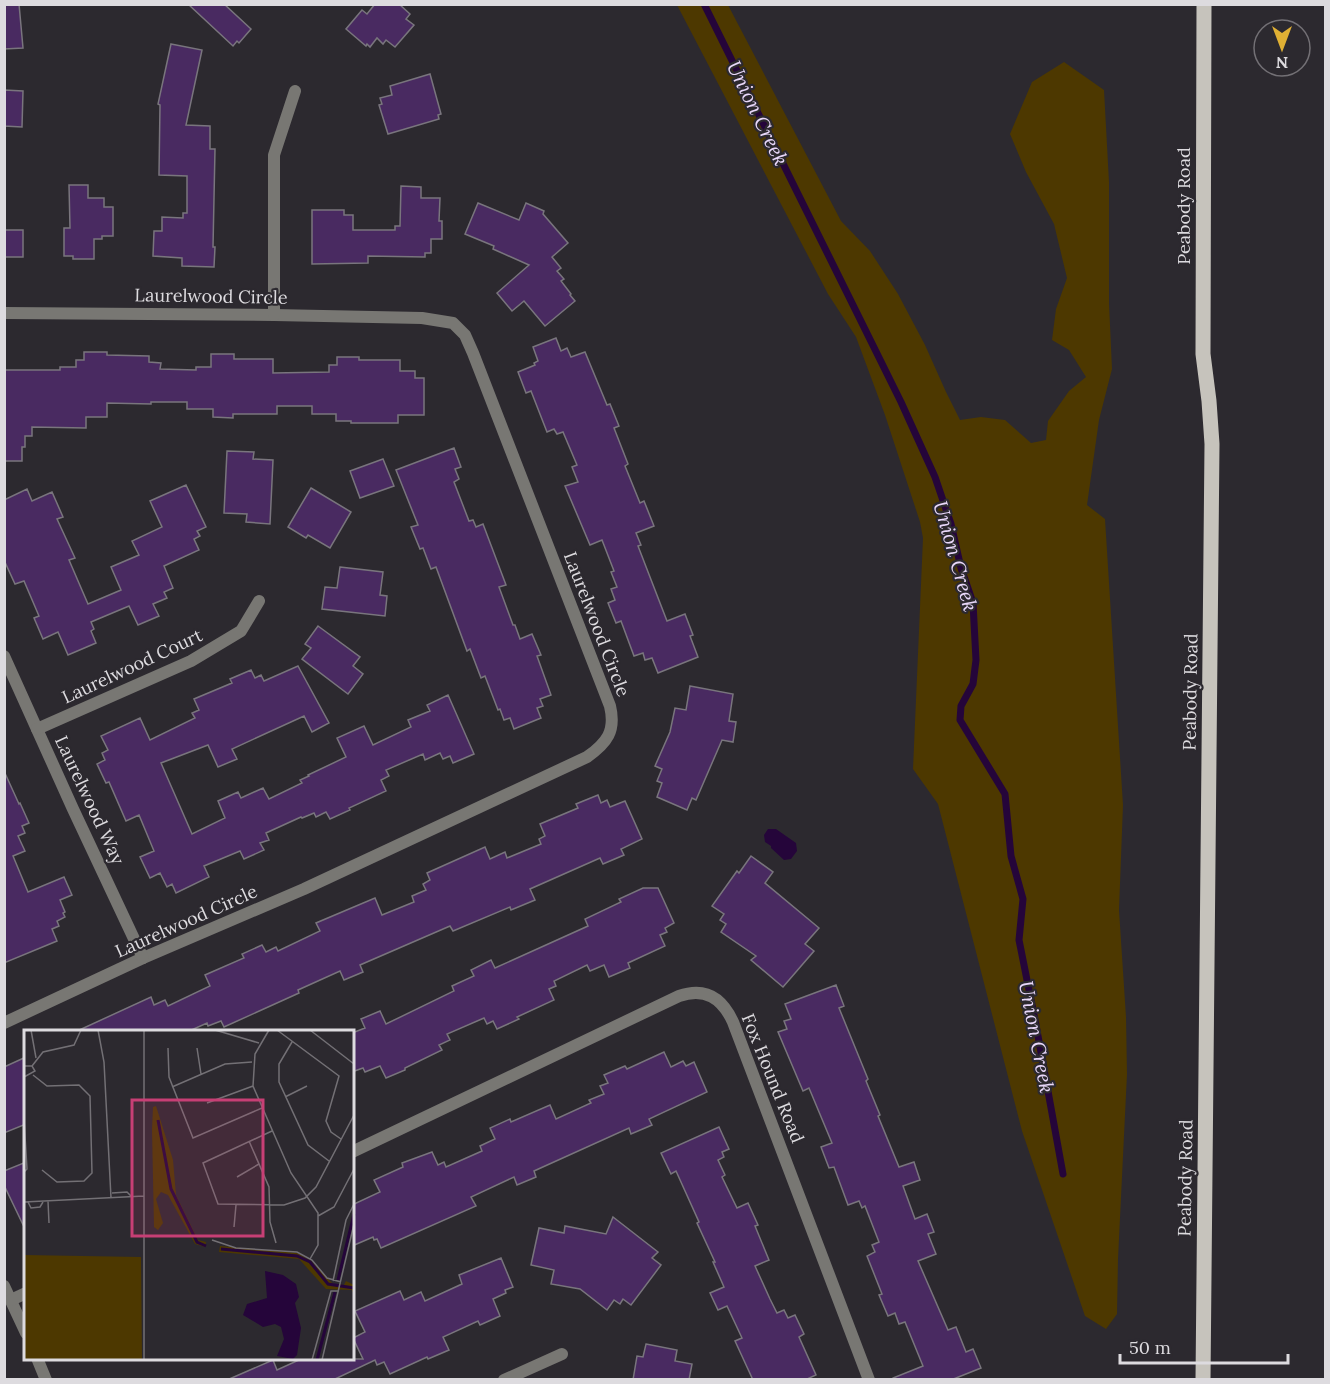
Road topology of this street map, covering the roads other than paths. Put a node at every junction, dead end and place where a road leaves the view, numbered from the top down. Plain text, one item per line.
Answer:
1 (1204, 4) edge
2 (295, 91) dead end
3 (4, 313) edge
4 (274, 315) junction
5 (259, 601) dead end
6 (4, 656) edge
7 (38, 729) junction
8 (143, 958) junction
9 (4, 1023) edge
10 (354, 1151) edge
11 (4, 1286) edge
12 (24, 1294) edge
13 (11, 1300) junction
14 (24, 1329) edge
15 (562, 1354) dead end
16 (37, 1360) edge
17 (46, 1380) edge
18 (504, 1380) edge
19 (869, 1380) edge
20 (1203, 1380) edge

1 - 20 main road, Peabody Road
2 - 4 street
3 - 4 street, Laurelwood Circle
4 - 8 street, Laurelwood Circle
5 - 7 street, Laurelwood Court
6 - 7 street, Laurelwood Way
7 - 8 street, Laurelwood Way
8 - 9 street, Laurelwood Circle
10 - 19 street, Fox Hound Road
11 - 13 street
12 - 13 street
13 - 14 street
15 - 18 street
16 - 17 street

